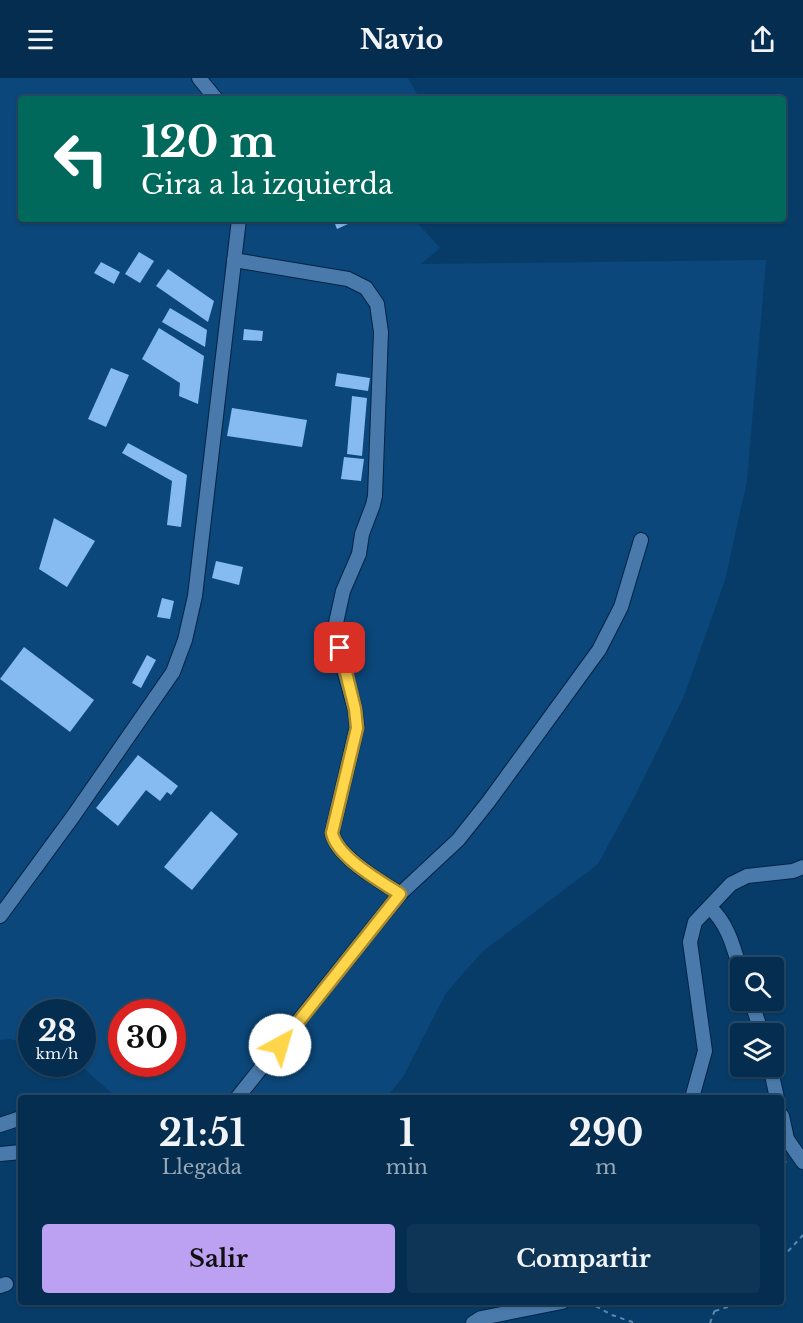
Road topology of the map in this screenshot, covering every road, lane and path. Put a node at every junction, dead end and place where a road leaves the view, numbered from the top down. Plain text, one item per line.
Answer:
1 (199, 78) edge
2 (214, 96) edge
3 (239, 222) edge
4 (234, 260) junction
5 (641, 540) dead end
6 (803, 867) edge
7 (400, 894) junction
8 (710, 908) junction
9 (0, 916) edge
10 (736, 957) edge
11 (772, 1077) edge
12 (239, 1095) edge
13 (693, 1095) edge
14 (776, 1095) edge
15 (18, 1119) edge
16 (0, 1125) edge
17 (784, 1125) edge
18 (18, 1152) edge
19 (0, 1154) edge
20 (803, 1162) edge
21 (803, 1235) edge
22 (784, 1256) edge
23 (547, 1305) edge
24 (594, 1305) edge
25 (717, 1305) edge
26 (732, 1305) edge
27 (714, 1311) junction
28 (473, 1323) edge
29 (635, 1323) edge
30 (710, 1323) edge

1 - 2 street
3 - 4 street
4 - 7 street
4 - 9 street
5 - 7 street
6 - 8 street
7 - 12 street
8 - 10 street
8 - 13 street
11 - 14 street
15 - 16 street
17 - 20 street
18 - 19 street
21 - 22 path
23 - 28 street
24 - 29 path
25 - 27 path
26 - 27 path
27 - 30 path

